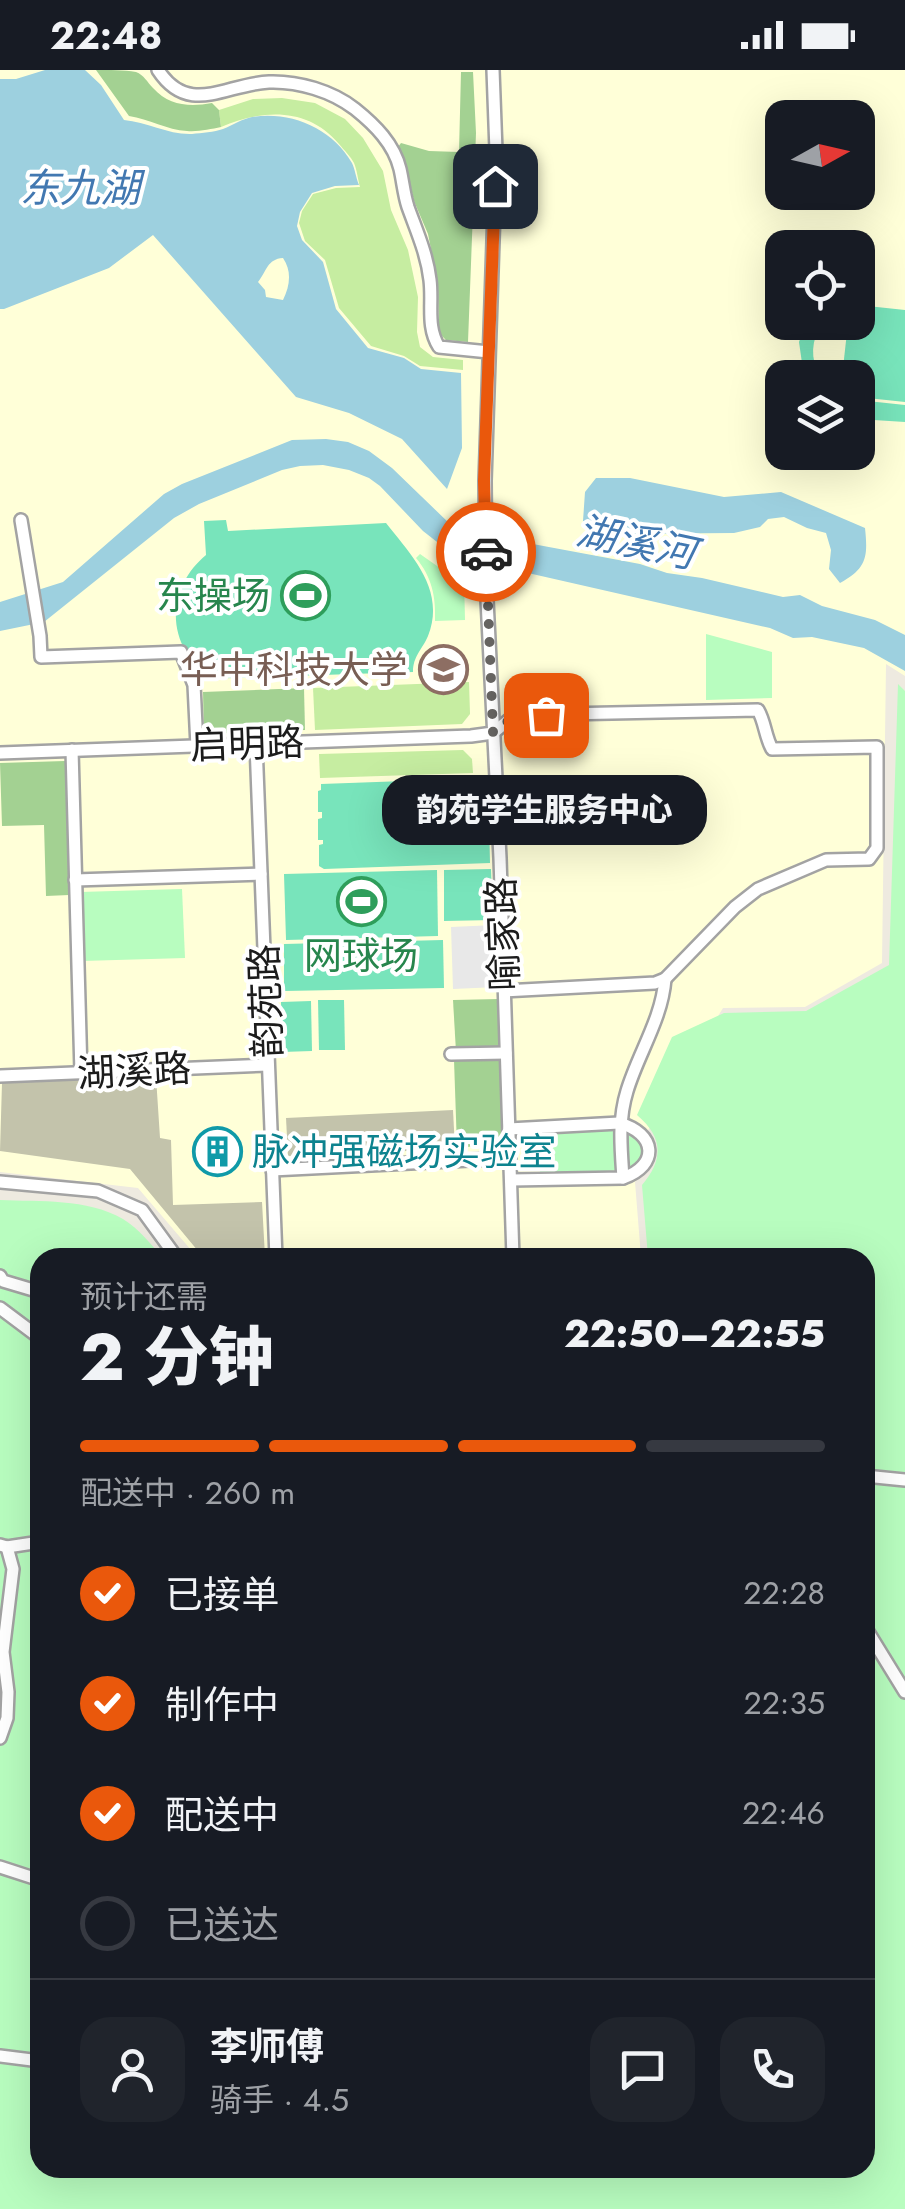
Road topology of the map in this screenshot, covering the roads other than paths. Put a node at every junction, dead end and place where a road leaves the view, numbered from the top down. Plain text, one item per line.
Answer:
1 (158, 70) edge
2 (494, 70) edge
3 (489, 352) junction
4 (21, 520) dead end
5 (493, 732) junction
6 (256, 744) junction
7 (197, 746) junction
8 (72, 750) junction
9 (0, 752) edge
10 (261, 874) junction
11 (75, 880) junction
12 (665, 979) junction
13 (505, 991) junction
14 (451, 1054) dead end
15 (506, 1054) junction
16 (268, 1064) junction
17 (81, 1073) junction
18 (0, 1076) edge
19 (620, 1124) junction
20 (509, 1129) junction
21 (510, 1158) junction
22 (272, 1170) junction
23 (623, 1178) junction
24 (510, 1180) junction
25 (0, 1182) edge
26 (170, 1248) edge
27 (276, 1248) edge
28 (513, 1248) edge
29 (0, 1276) edge
30 (30, 1289) edge
31 (0, 1308) edge
32 (30, 1330) edge
33 (875, 1477) edge
34 (905, 1480) edge
35 (30, 1543) edge
36 (3, 1546) edge
37 (875, 1643) edge
38 (905, 1692) edge
39 (0, 1738) edge
40 (0, 1867) edge
41 (30, 1877) edge
42 (0, 2056) edge
43 (30, 2060) edge

1 - 3 street
2 - 3 street, 喻家路
3 - 5 street, 喻家路
4 - 7 street
5 - 6 street, 启明路
5 - 12 street, 启明路
5 - 13 street, 喻家路
6 - 7 street, 启明路
6 - 10 street, 韵苑路
7 - 8 street, 启明路
8 - 9 street, 启明路
8 - 11 street
10 - 11 street
10 - 16 street, 韵苑路
11 - 17 street
12 - 13 street
12 - 19 street
13 - 15 street, 喻家路
14 - 15 street
15 - 20 street, 喻家路
16 - 17 street, 湖溪路
16 - 22 street, 韵苑路
17 - 18 street, 湖溪路
19 - 20 street
19 - 23 street
19 - 23 street
20 - 21 street, 喻家路
21 - 22 street
21 - 24 street, 喻家路
22 - 27 street, 韵苑路
23 - 24 street
24 - 28 street, 喻家路
25 - 26 street
29 - 30 street
31 - 32 street
33 - 34 street
35 - 36 street
36 - 39 street
37 - 38 street
40 - 41 street
42 - 43 street

